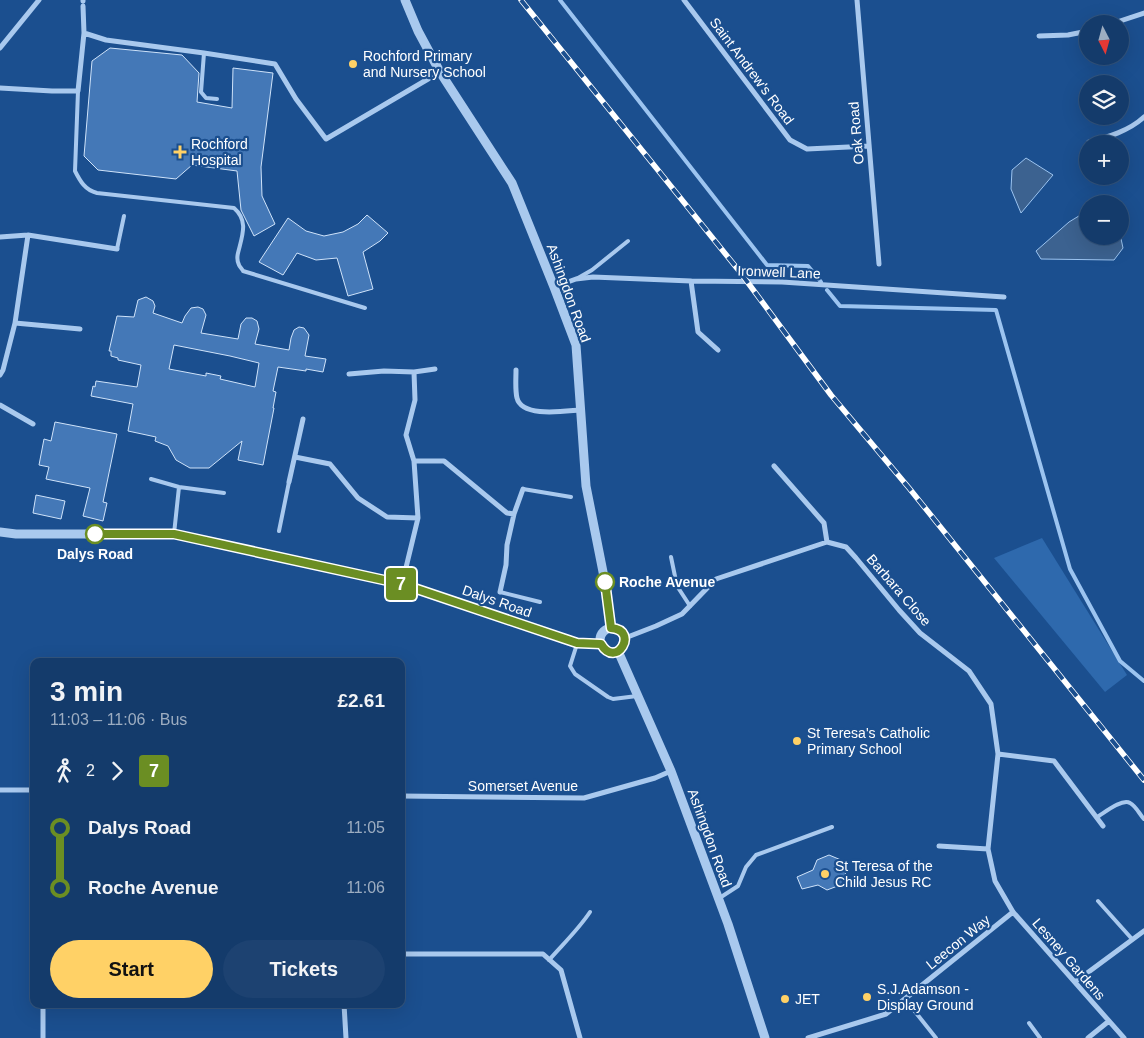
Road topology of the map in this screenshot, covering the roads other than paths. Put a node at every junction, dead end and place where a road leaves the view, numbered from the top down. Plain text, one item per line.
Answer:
1 (39, 0) edge
2 (405, 0) edge
3 (684, 0) edge
4 (857, 0) edge
5 (83, 2) edge
6 (1144, 13) edge
7 (1129, 18) edge
8 (84, 33) junction
9 (1079, 33) edge
10 (1039, 36) dead end
11 (0, 48) edge
12 (204, 53) junction
13 (440, 72) junction
14 (0, 88) edge
15 (78, 91) junction
16 (217, 99) dead end
17 (1144, 117) edge
18 (1111, 135) edge
19 (869, 146) junction
20 (124, 216) dead end
21 (28, 235) junction
22 (0, 236) edge
23 (628, 241) dead end
24 (117, 249) joint
25 (879, 264) dead end
26 (576, 279) junction
27 (692, 281) junction
28 (554, 287) junction
29 (1004, 296) dead end
30 (365, 308) dead end
31 (15, 323) junction
32 (80, 329) dead end
33 (718, 350) dead end
34 (435, 369) dead end
35 (516, 370) dead end
36 (1, 372) edge
37 (414, 372) junction
38 (349, 374) dead end
39 (0, 405) edge
40 (580, 410) junction
41 (303, 419) dead end
42 (33, 424) dead end
43 (295, 458) junction
44 (414, 461) junction
45 (774, 466) dead end
46 (151, 479) dead end
47 (289, 482) joint
48 (179, 487) junction
49 (523, 489) joint
50 (224, 493) dead end
51 (571, 497) dead end
52 (514, 514) junction
53 (418, 518) junction
54 (279, 531) dead end
55 (0, 532) edge
56 (174, 534) junction
57 (827, 542) junction
58 (671, 557) dead end
59 (402, 584) junction
60 (500, 592) joint
61 (540, 602) dead end
62 (690, 606) junction
63 (611, 628) junction
64 (625, 638) junction
65 (577, 643) junction
66 (601, 644) junction
67 (618, 651) junction
68 (637, 696) junction
69 (998, 754) junction
70 (671, 771) junction
71 (0, 790) edge
72 (30, 790) edge
73 (405, 796) edge
74 (1097, 817) junction
75 (1144, 819) edge
76 (1103, 826) dead end
77 (832, 827) dead end
78 (938, 846) dead end
79 (988, 850) junction
80 (718, 899) junction
81 (1098, 901) dead end
82 (590, 912) dead end
83 (1013, 912) junction
84 (1144, 930) edge
85 (1132, 940) junction
86 (405, 954) edge
87 (550, 960) junction
88 (1074, 982) junction
89 (905, 999) junction
90 (42, 1008) edge
91 (344, 1008) edge
92 (1109, 1021) junction
93 (1029, 1023) dead end
94 (43, 1038) edge
95 (346, 1038) edge
96 (580, 1038) edge
97 (765, 1038) edge
98 (808, 1038) edge
99 (936, 1038) edge
100 (1040, 1038) edge
101 (1088, 1038) edge
102 (1124, 1038) edge

1 - 11 street
2 - 13 street, Ashingdon Road
3 - 19 street, Saint Andrew's Road
4 - 19 street, Oak Road
5 - 8 street
6 - 7 street
8 - 12 street
8 - 15 street
9 - 10 street
12 - 13 street
12 - 16 lane
13 - 28 street, Ashingdon Road
14 - 15 street
15 - 30 lane
17 - 18 street
19 - 25 street, Oak Road
20 - 24 lane
21 - 22 street
21 - 24 street
21 - 31 street
23 - 26 lane
26 - 27 street, Ironwell Lane
26 - 28 street, Ironwell Lane
27 - 29 street, Ironwell Lane
27 - 33 street
28 - 40 street, Ashingdon Road
31 - 32 street
31 - 36 street
34 - 37 street
35 - 40 street
37 - 38 street
37 - 44 street
39 - 42 street
40 - 63 street, Ashingdon Road
41 - 43 street
43 - 47 street
43 - 53 street
44 - 52 street
44 - 53 street
45 - 57 street
46 - 48 lane
47 - 54 lane
48 - 50 lane
48 - 56 lane
49 - 51 lane
49 - 52 street
52 - 60 street
53 - 59 street
55 - 56 street, Dalys Road
56 - 59 street, Dalys Road
57 - 62 street
57 - 69 street, Barbara Close
58 - 62 lane
59 - 65 street, Dalys Road
60 - 61 lane
62 - 64 street
63 - 64 street
63 - 66 street
64 - 67 street
65 - 66 street, Dalys Road
65 - 68 lane
66 - 67 street
67 - 68 street, Ashingdon Road
68 - 70 street, Ashingdon Road
69 - 74 street
69 - 79 street, Barbara Close
70 - 73 street, Somerset Avenue
70 - 80 street, Ashingdon Road
71 - 72 street
74 - 75 lane
74 - 76 street
77 - 80 lane
78 - 79 street
79 - 83 street, Barbara Close
80 - 97 street, Ashingdon Road
81 - 85 lane
82 - 87 lane
83 - 88 street, Lesney Gardens
83 - 89 street, Leecon Way
84 - 85 street
85 - 88 street
86 - 87 street
87 - 96 street
88 - 92 street, Lesney Gardens
89 - 98 street, Leecon Way
89 - 99 lane
90 - 94 street
91 - 95 street
92 - 101 street
92 - 102 street, Lesney Gardens
93 - 100 lane

